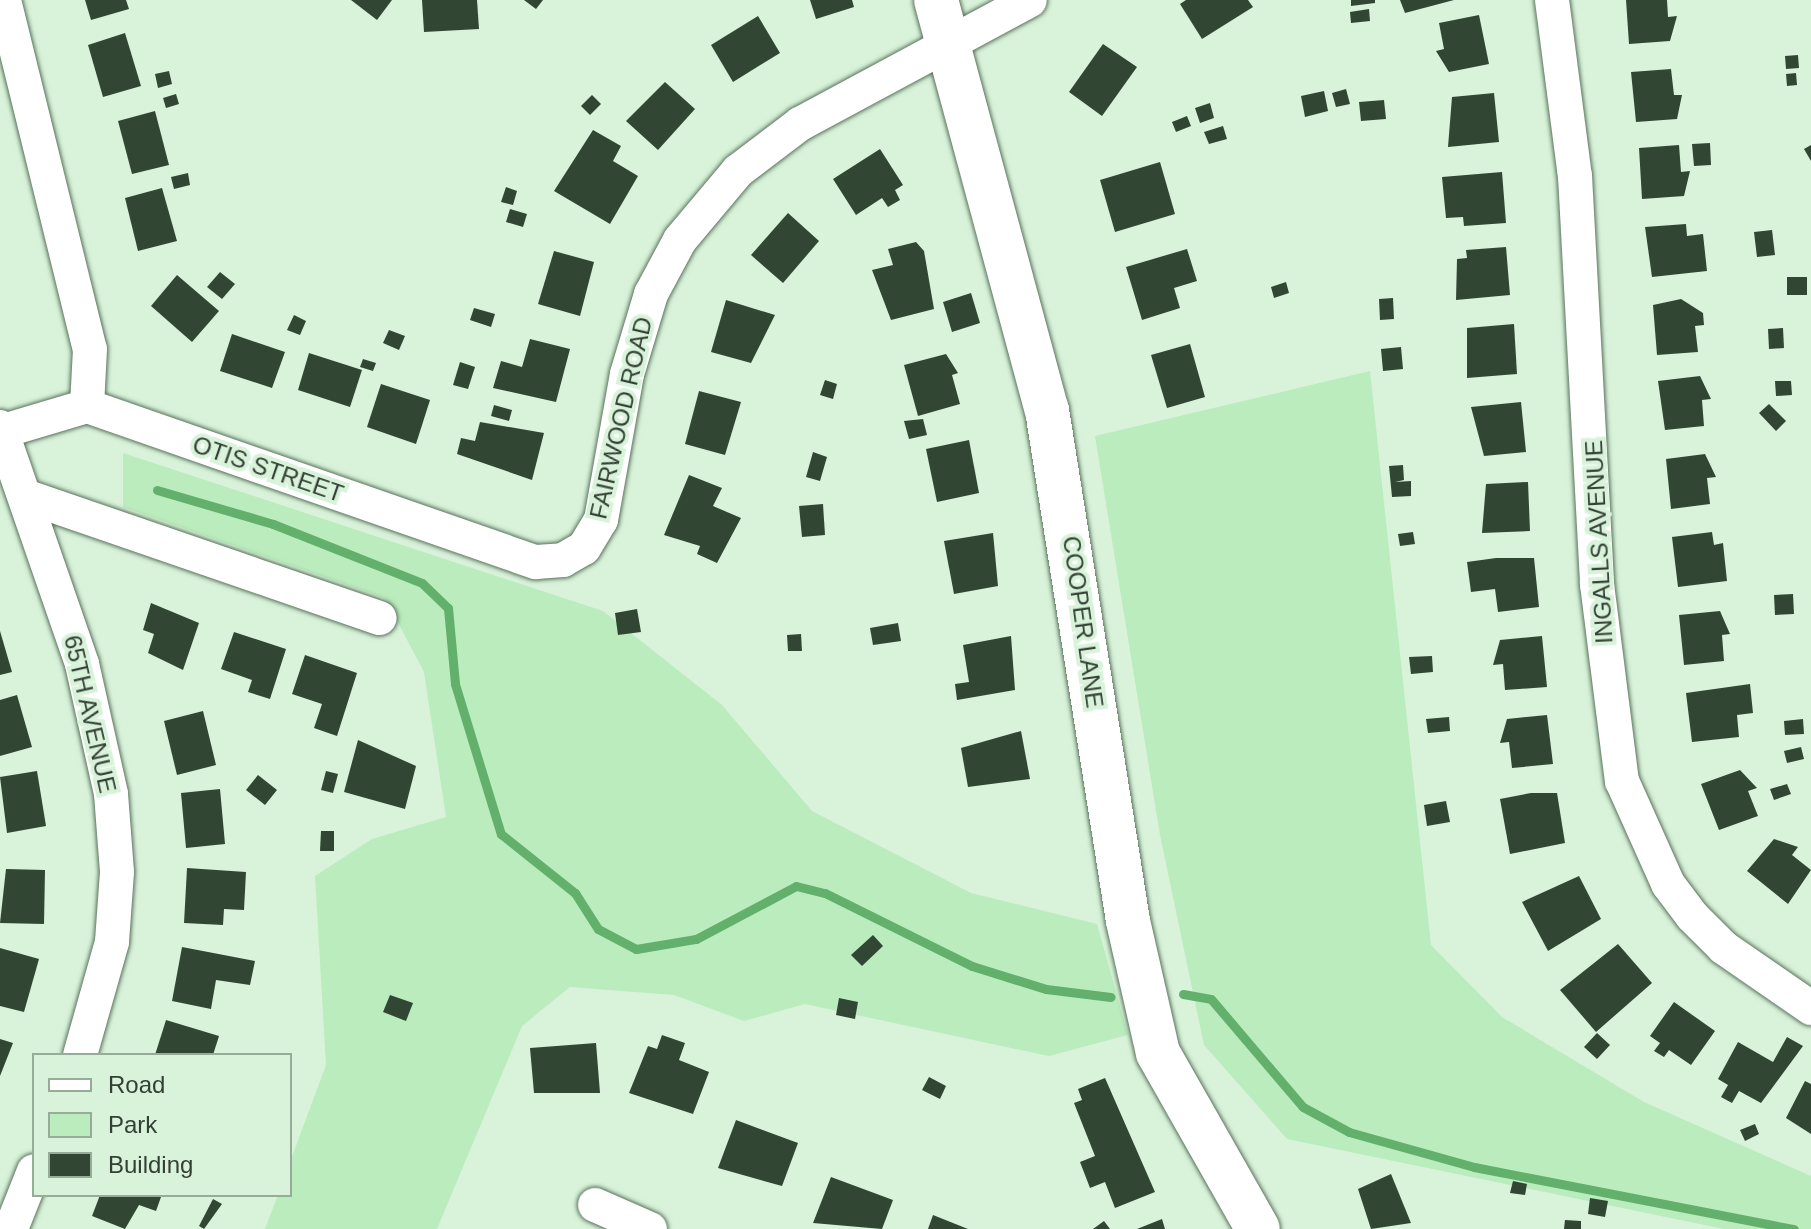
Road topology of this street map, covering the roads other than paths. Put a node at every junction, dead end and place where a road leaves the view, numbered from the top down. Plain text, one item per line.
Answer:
1 (4, 0) edge
2 (936, 0) edge
3 (1030, 0) edge
4 (1552, 0) edge
5 (950, 46) junction
6 (87, 406) junction
7 (1, 431) edge
8 (25, 496) junction
9 (536, 562) joint
10 (380, 618) dead end
11 (1811, 1008) edge
12 (81, 1053) edge
13 (32, 1176) edge
14 (595, 1205) dead end
15 (11, 1229) edge
16 (650, 1229) edge
17 (1258, 1229) edge

1 - 6 street
2 - 5 street, COOPER LANE
3 - 5 street, FAIRWOOD ROAD
4 - 11 street, INGALLS AVENUE
5 - 9 street, FAIRWOOD ROAD
5 - 17 street, COOPER LANE
6 - 7 street
6 - 9 street, OTIS STREET
7 - 8 street, 65TH AVENUE
8 - 10 street
8 - 12 street, 65TH AVENUE
13 - 15 street
14 - 16 street

